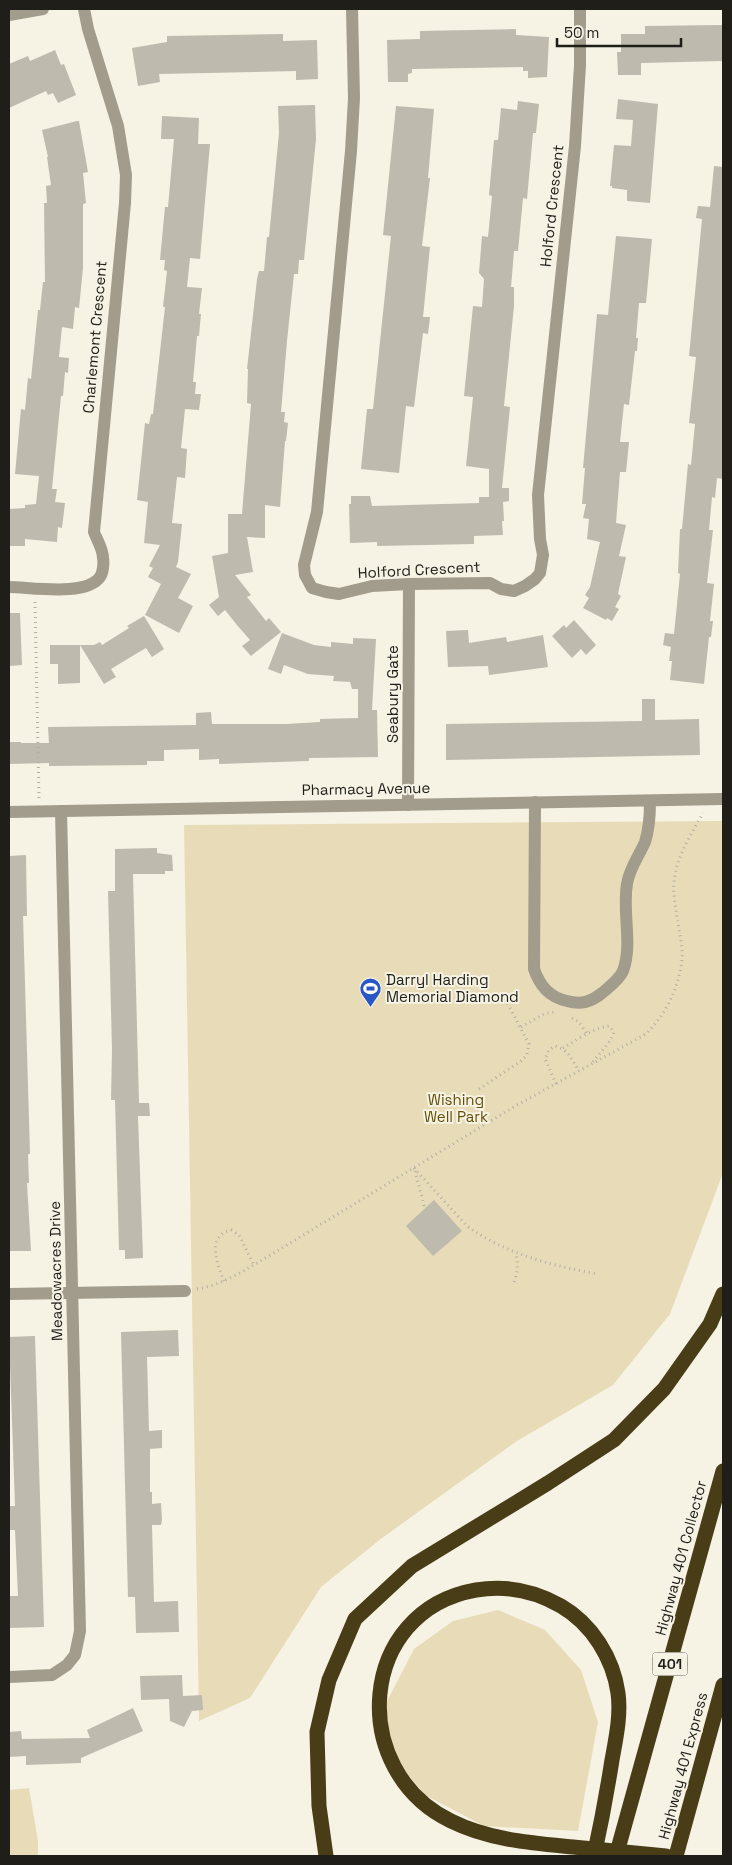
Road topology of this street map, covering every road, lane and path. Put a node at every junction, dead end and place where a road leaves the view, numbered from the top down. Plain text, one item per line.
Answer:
1 (43, 9) edge
2 (84, 9) edge
3 (352, 9) edge
4 (580, 9) edge
5 (9, 15) edge
6 (409, 584) junction
7 (9, 587) edge
8 (34, 587) junction
9 (717, 799) edge
10 (650, 801) junction
11 (535, 802) junction
12 (408, 805) junction
13 (61, 811) junction
14 (9, 812) edge
15 (40, 812) junction
16 (501, 991) dead end
17 (559, 1014) dead end
18 (566, 1016) dead end
19 (521, 1027) junction
20 (587, 1034) junction
21 (563, 1048) junction
22 (590, 1065) junction
23 (579, 1071) junction
24 (556, 1084) junction
25 (479, 1089) dead end
26 (414, 1168) junction
27 (425, 1209) dead end
28 (515, 1253) junction
29 (254, 1265) junction
30 (596, 1274) dead end
31 (224, 1281) junction
32 (514, 1282) dead end
33 (185, 1291) joint
34 (72, 1292) junction
35 (9, 1294) edge
36 (723, 1294) edge
37 (723, 1471) edge
38 (9, 1677) edge
39 (723, 1685) edge
40 (326, 1856) edge
41 (594, 1856) edge
42 (616, 1856) edge
43 (666, 1856) edge
44 (676, 1856) edge

1 - 5 street
2 - 8 street, Charlemont Crescent
3 - 6 street, Holford Crescent
4 - 6 street, Holford Crescent
6 - 12 street, Seabury Gate
7 - 8 street, Charlemont Crescent
8 - 15 path
9 - 10 street, Pharmacy Avenue
9 - 22 path
10 - 11 street, Pharmacy Avenue
10 - 11 street
11 - 12 street, Pharmacy Avenue
12 - 13 street, Pharmacy Avenue
13 - 15 street, Pharmacy Avenue
13 - 34 street, Meadowacres Drive
14 - 15 street, Pharmacy Avenue
16 - 19 path
17 - 19 path
18 - 20 path
19 - 25 path
20 - 21 path
20 - 22 path
21 - 23 path
21 - 24 path
22 - 23 path
23 - 24 path
24 - 26 path
26 - 27 path
26 - 28 path
26 - 29 path
28 - 30 path
28 - 32 path
29 - 31 path
29 - 31 path
31 - 33 path
33 - 34 street
34 - 35 street
34 - 38 street, Meadowacres Drive
36 - 40 highway
37 - 42 highway, Highway 401 Collector / 401
39 - 44 highway, Highway 401 Express
41 - 43 highway

